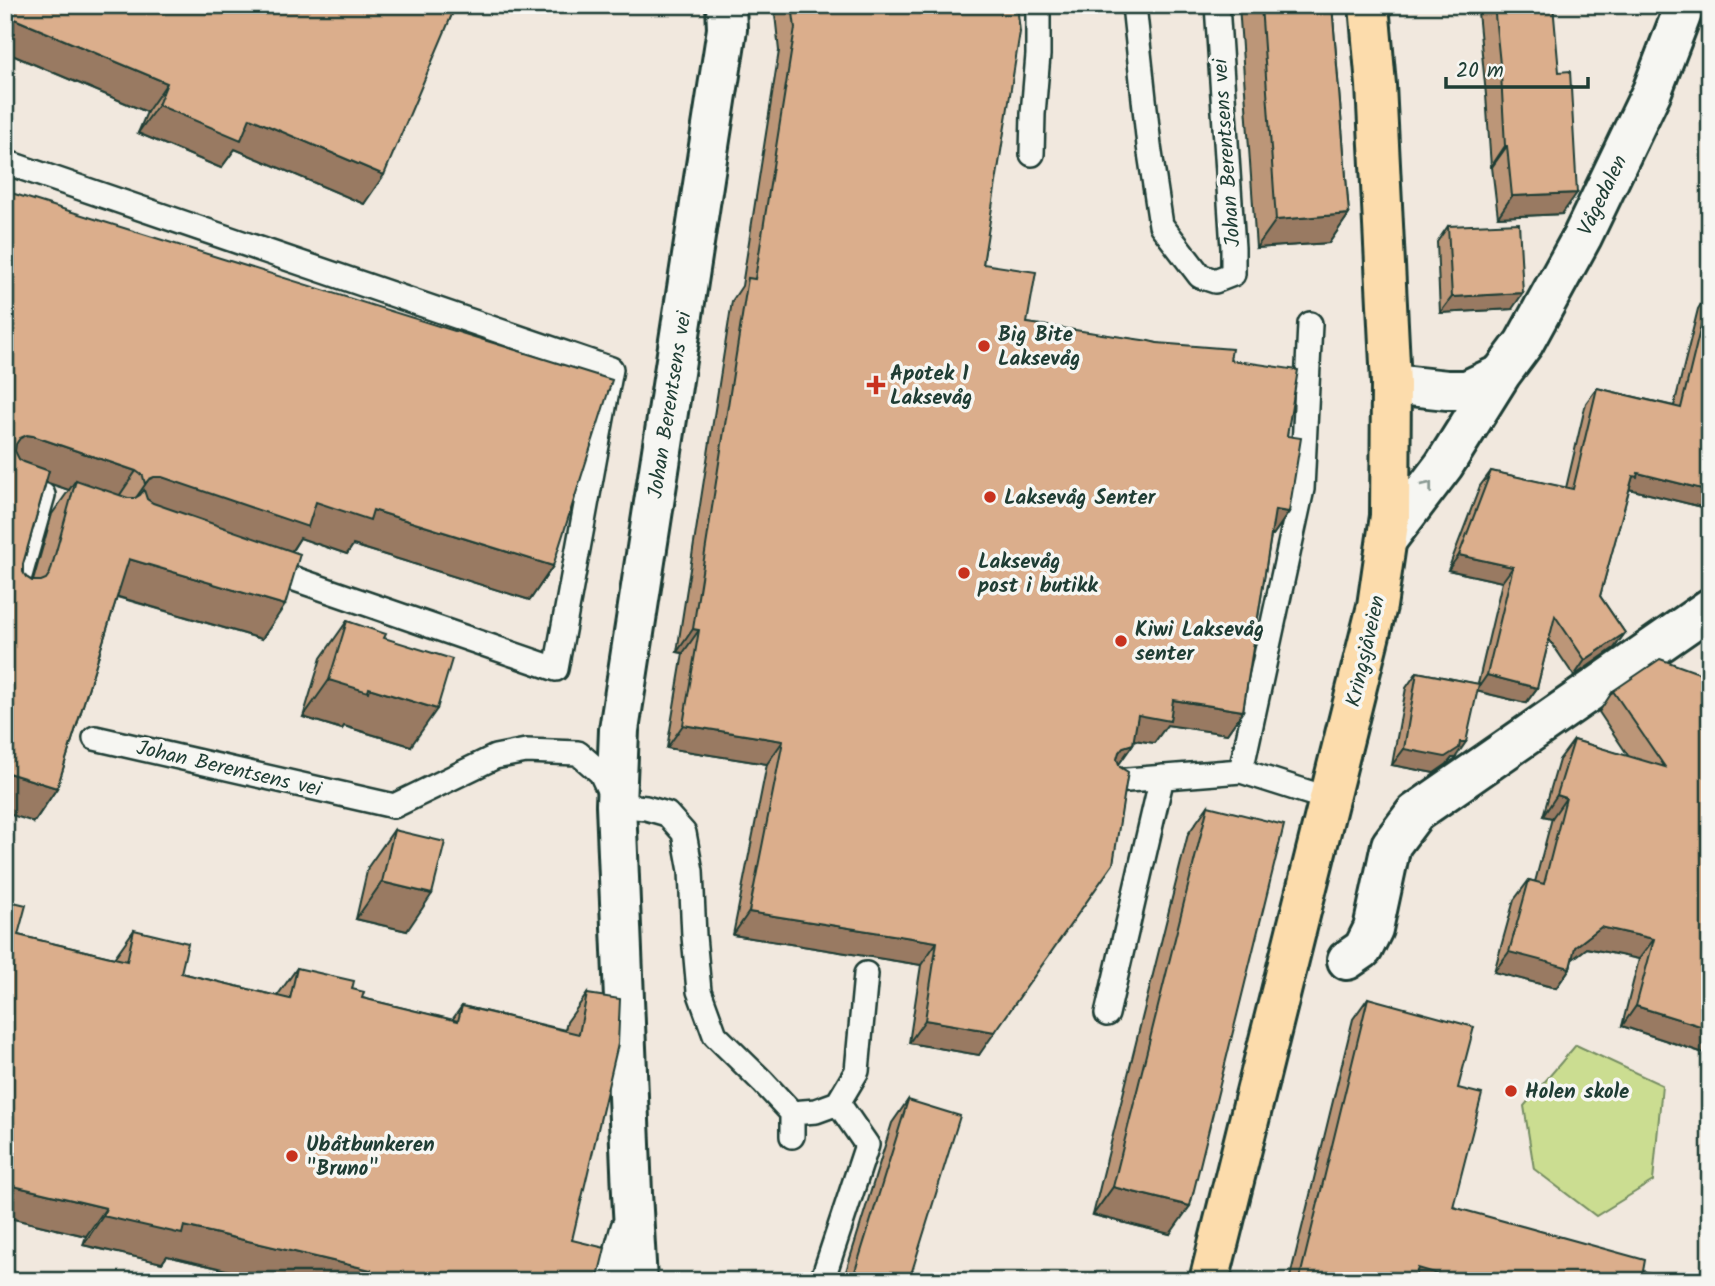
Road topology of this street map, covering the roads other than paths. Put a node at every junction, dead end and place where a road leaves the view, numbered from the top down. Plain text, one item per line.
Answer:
1 (726, 5) edge
2 (1038, 5) edge
3 (1134, 5) edge
4 (1217, 5) edge
5 (1369, 5) edge
6 (1685, 5) edge
7 (1032, 154) dead end
8 (5, 162) edge
9 (1310, 324) dead end
10 (1501, 374) junction
11 (1391, 384) junction
12 (18, 487) edge
13 (43, 495) junction
14 (69, 504) edge
15 (1387, 540) junction
16 (240, 560) edge
17 (13, 602) edge
18 (1710, 608) edge
19 (95, 738) dead end
20 (1241, 771) junction
21 (1162, 777) junction
22 (1115, 781) edge
23 (1329, 799) junction
24 (616, 805) junction
25 (1348, 960) dead end
26 (866, 974) dead end
27 (1107, 1014) dead end
28 (838, 1103) junction
29 (792, 1113) junction
30 (792, 1136) dead end
31 (632, 1193) junction
32 (608, 1281) edge
33 (638, 1281) edge
34 (822, 1281) edge
35 (1209, 1281) edge

1 - 24 street, Johan Berentsens vei
2 - 7 lane
3 - 4 lane, Johan Berentsens vei
5 - 11 main road, Kringsjåveien
6 - 10 street, Vågedalen
8 - 16 lane
9 - 20 lane
10 - 11 street, Vågedalen
15 -> 10 street, Vågedalen
11 - 15 main road, Kringsjåveien
12 - 13 lane
13 - 14 lane
13 - 17 lane
15 - 23 main road, Kringsjåveien
18 - 25 street
19 - 24 lane, Johan Berentsens vei
20 - 21 lane
20 - 23 lane
21 - 22 lane
21 - 27 lane
23 - 35 main road, Kringsjåveien
24 - 29 lane
24 - 31 street, Johan Berentsens vei
26 - 28 lane
28 - 29 lane
28 - 34 lane
29 - 30 lane
31 - 32 lane, Johan Berentsens vei
31 - 33 street, Johan Berentsens vei

